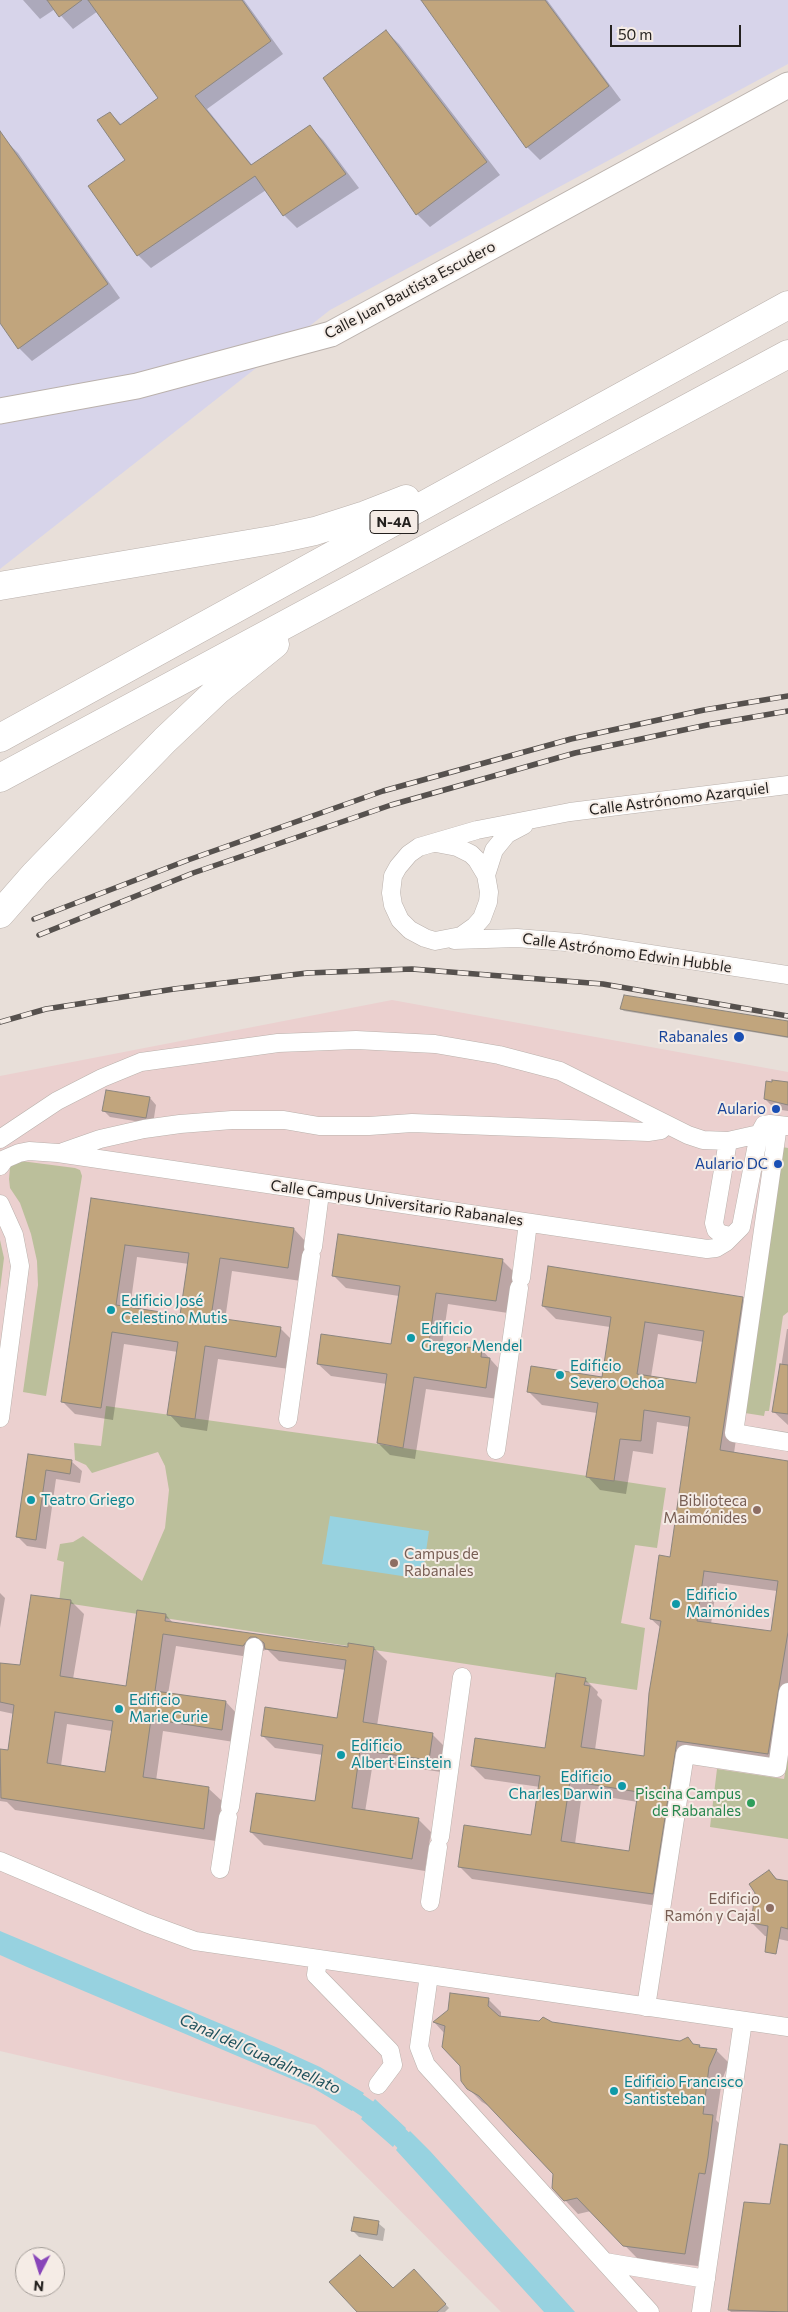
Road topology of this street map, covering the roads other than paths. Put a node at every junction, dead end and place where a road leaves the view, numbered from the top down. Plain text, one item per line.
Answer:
1 (788, 86) edge
2 (788, 305) edge
3 (788, 354) edge
4 (0, 411) edge
5 (573, 422) junction
6 (420, 552) junction
7 (0, 586) edge
8 (0, 738) edge
9 (0, 778) edge
10 (788, 785) edge
11 (570, 812) junction
12 (436, 843) junction
13 (486, 874) junction
14 (0, 914) edge
15 (435, 941) junction
16 (788, 976) edge
17 (662, 1122) junction
18 (26, 1124) junction
19 (783, 1125) edge
20 (759, 1134) junction
21 (0, 1139) edge
22 (728, 1140) junction
23 (51, 1153) junction
24 (0, 1166) edge
25 (320, 1193) junction
26 (1, 1205) edge
27 (528, 1223) junction
28 (731, 1236) junction
29 (0, 1418) edge
30 (288, 1419) dead end
31 (788, 1442) edge
32 (496, 1450) dead end
33 (254, 1647) dead end
34 (462, 1678) dead end
35 (788, 1692) edge
36 (0, 1860) edge
37 (220, 1869) dead end
38 (430, 1902) dead end
39 (318, 1959) junction
40 (429, 1975) junction
41 (646, 2007) junction
42 (743, 2021) junction
43 (788, 2027) edge
44 (378, 2085) dead end
45 (605, 2262) junction
46 (706, 2279) junction
47 (650, 2312) edge
48 (701, 2312) edge

1 - 4 street, Calle Juan Bautista Escudero
2 - 5 main road, N-4A
3 - 6 main road, N-4A
5 - 7 main road
5 - 8 main road, N-4A
6 - 9 main road, N-4A
6 - 14 main road
10 - 11 street, Calle Astrónomo Azarquiel
11 - 12 street
11 - 13 street
12 - 13 street
12 - 15 street
13 - 15 street
15 - 16 street, Calle Astrónomo Edwin Hubble
17 - 18 street
17 - 22 street
17 - 23 street, Calle Campus Universitario Rabanales
18 - 21 street
18 - 23 street, Calle Campus Universitario Rabanales
19 - 20 street
19 - 31 street
20 - 22 street
20 - 28 street, Calle Campus Universitario Rabanales
22 - 28 street
23 - 24 street, Calle Campus Universitario Rabanales
23 - 25 street, Calle Campus Universitario Rabanales
25 - 27 street, Calle Campus Universitario Rabanales
25 - 30 street
26 - 29 street
27 - 28 street, Calle Campus Universitario Rabanales
27 - 32 street
33 - 37 street
34 - 38 street
35 - 41 street
36 - 39 street
39 - 40 street
39 - 44 street
40 - 41 street
40 - 45 street
41 - 42 street
42 - 43 street
42 - 46 street
45 - 46 street
45 - 47 street
46 - 48 street

